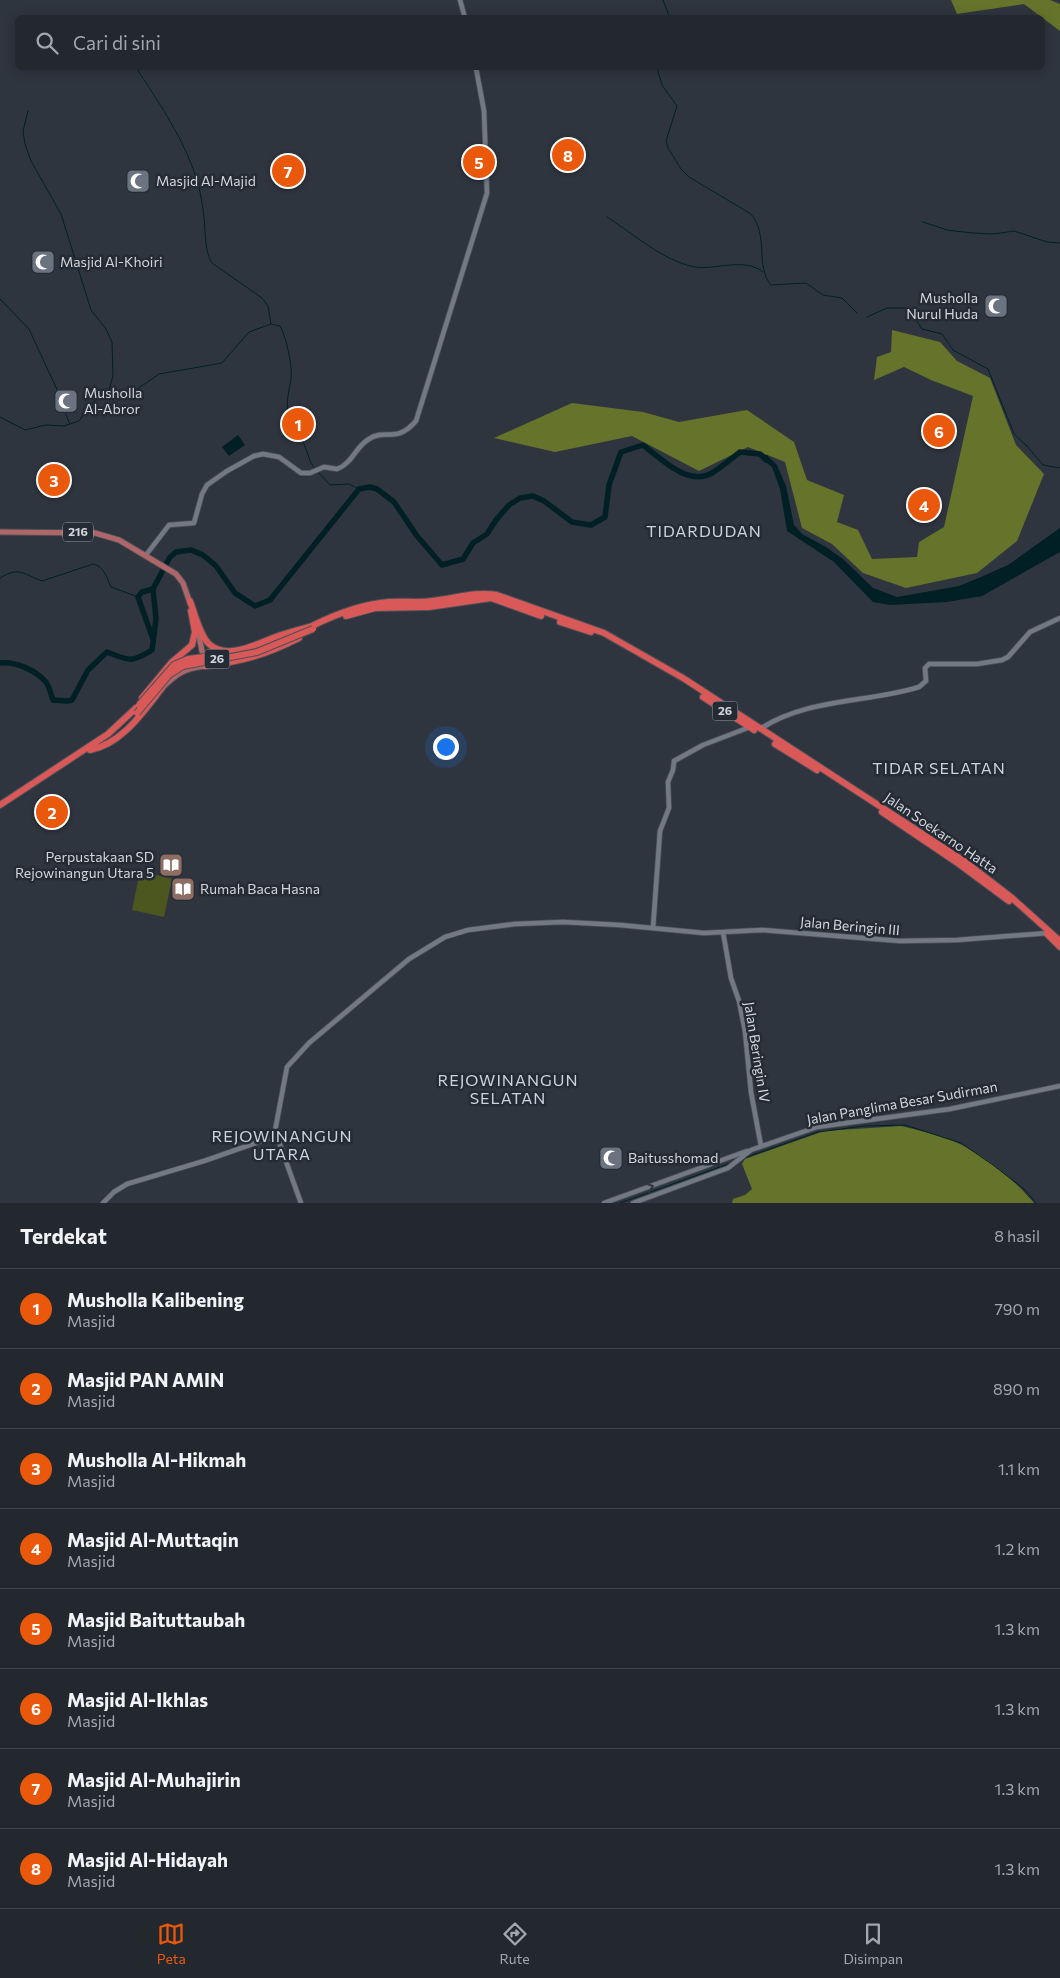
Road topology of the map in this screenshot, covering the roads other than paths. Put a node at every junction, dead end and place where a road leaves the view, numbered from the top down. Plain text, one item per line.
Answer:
1 (460, 0) edge
2 (464, 15) edge
3 (476, 70) edge
4 (0, 532) edge
5 (148, 557) junction
6 (497, 597) junction
7 (190, 601) junction
8 (1060, 618) edge
9 (315, 627) junction
10 (205, 666) junction
11 (162, 688) joint
12 (136, 710) junction
13 (750, 727) junction
14 (760, 729) junction
15 (90, 750) junction
16 (789, 750) junction
17 (54, 770) junction
18 (0, 805) edge
19 (652, 928) junction
20 (723, 932) junction
21 (1048, 933) junction
22 (1060, 941) edge
23 (1060, 947) edge
24 (1060, 1086) edge
25 (276, 1136) junction
26 (761, 1146) junction
27 (751, 1150) junction
28 (731, 1156) junction
29 (736, 1162) junction
30 (694, 1171) junction
31 (697, 1180) junction
32 (103, 1203) edge
33 (301, 1203) edge
34 (604, 1203) edge
35 (633, 1203) edge

1 - 2 street
3 - 5 street
4 - 5 main road, 216
5 - 7 main road, 216
6 - 9 highway, Jalan Soekarno Hatta / 26
6 - 13 highway, Jalan Soekarno Hatta / 26
6 - 14 highway, Jalan Soekarno Hatta / 26
7 - 9 highway
7 - 10 main road, 216
7 - 12 highway
8 - 14 street
9 - 10 highway
9 - 12 highway, Jalan Soekarno Hatta / 26, bridge
10 - 11 main road
11 - 15 highway
12 - 15 highway, 26
12 - 17 highway, 26
13 - 16 highway, Jalan Soekarno Hatta / 26
13 - 19 street
14 - 16 highway, Jalan Soekarno Hatta / 26
15 - 17 highway, 26
16 - 21 highway, Jalan Soekarno Hatta / 26
17 - 18 highway, 26
19 - 20 street, Jalan Beringin III
19 - 25 street, Jalan Beringin III
20 - 21 street, Jalan Beringin III
20 - 26 street, Jalan Beringin IV
21 - 22 highway, Jalan Soekarno Hatta / 26
21 - 23 highway, Jalan Soekarno Hatta / 26
24 - 26 street, Jalan Panglima Besar Sudirman
25 - 32 street
25 - 33 street
26 - 27 street, Jalan Panglima Besar Sudirman
27 - 28 street, Jalan Panglima Besar Sudirman
27 - 29 street, Jalan Panglima Besar Sudirman
28 - 29 street
28 - 30 street, Jalan Panglima Besar Sudirman
29 - 31 street, Jalan Panglima Besar Sudirman
30 - 31 street
34 -> 30 street, Jalan Panglima Besar Sudirman
31 - 35 street, Jalan Panglima Besar Sudirman

